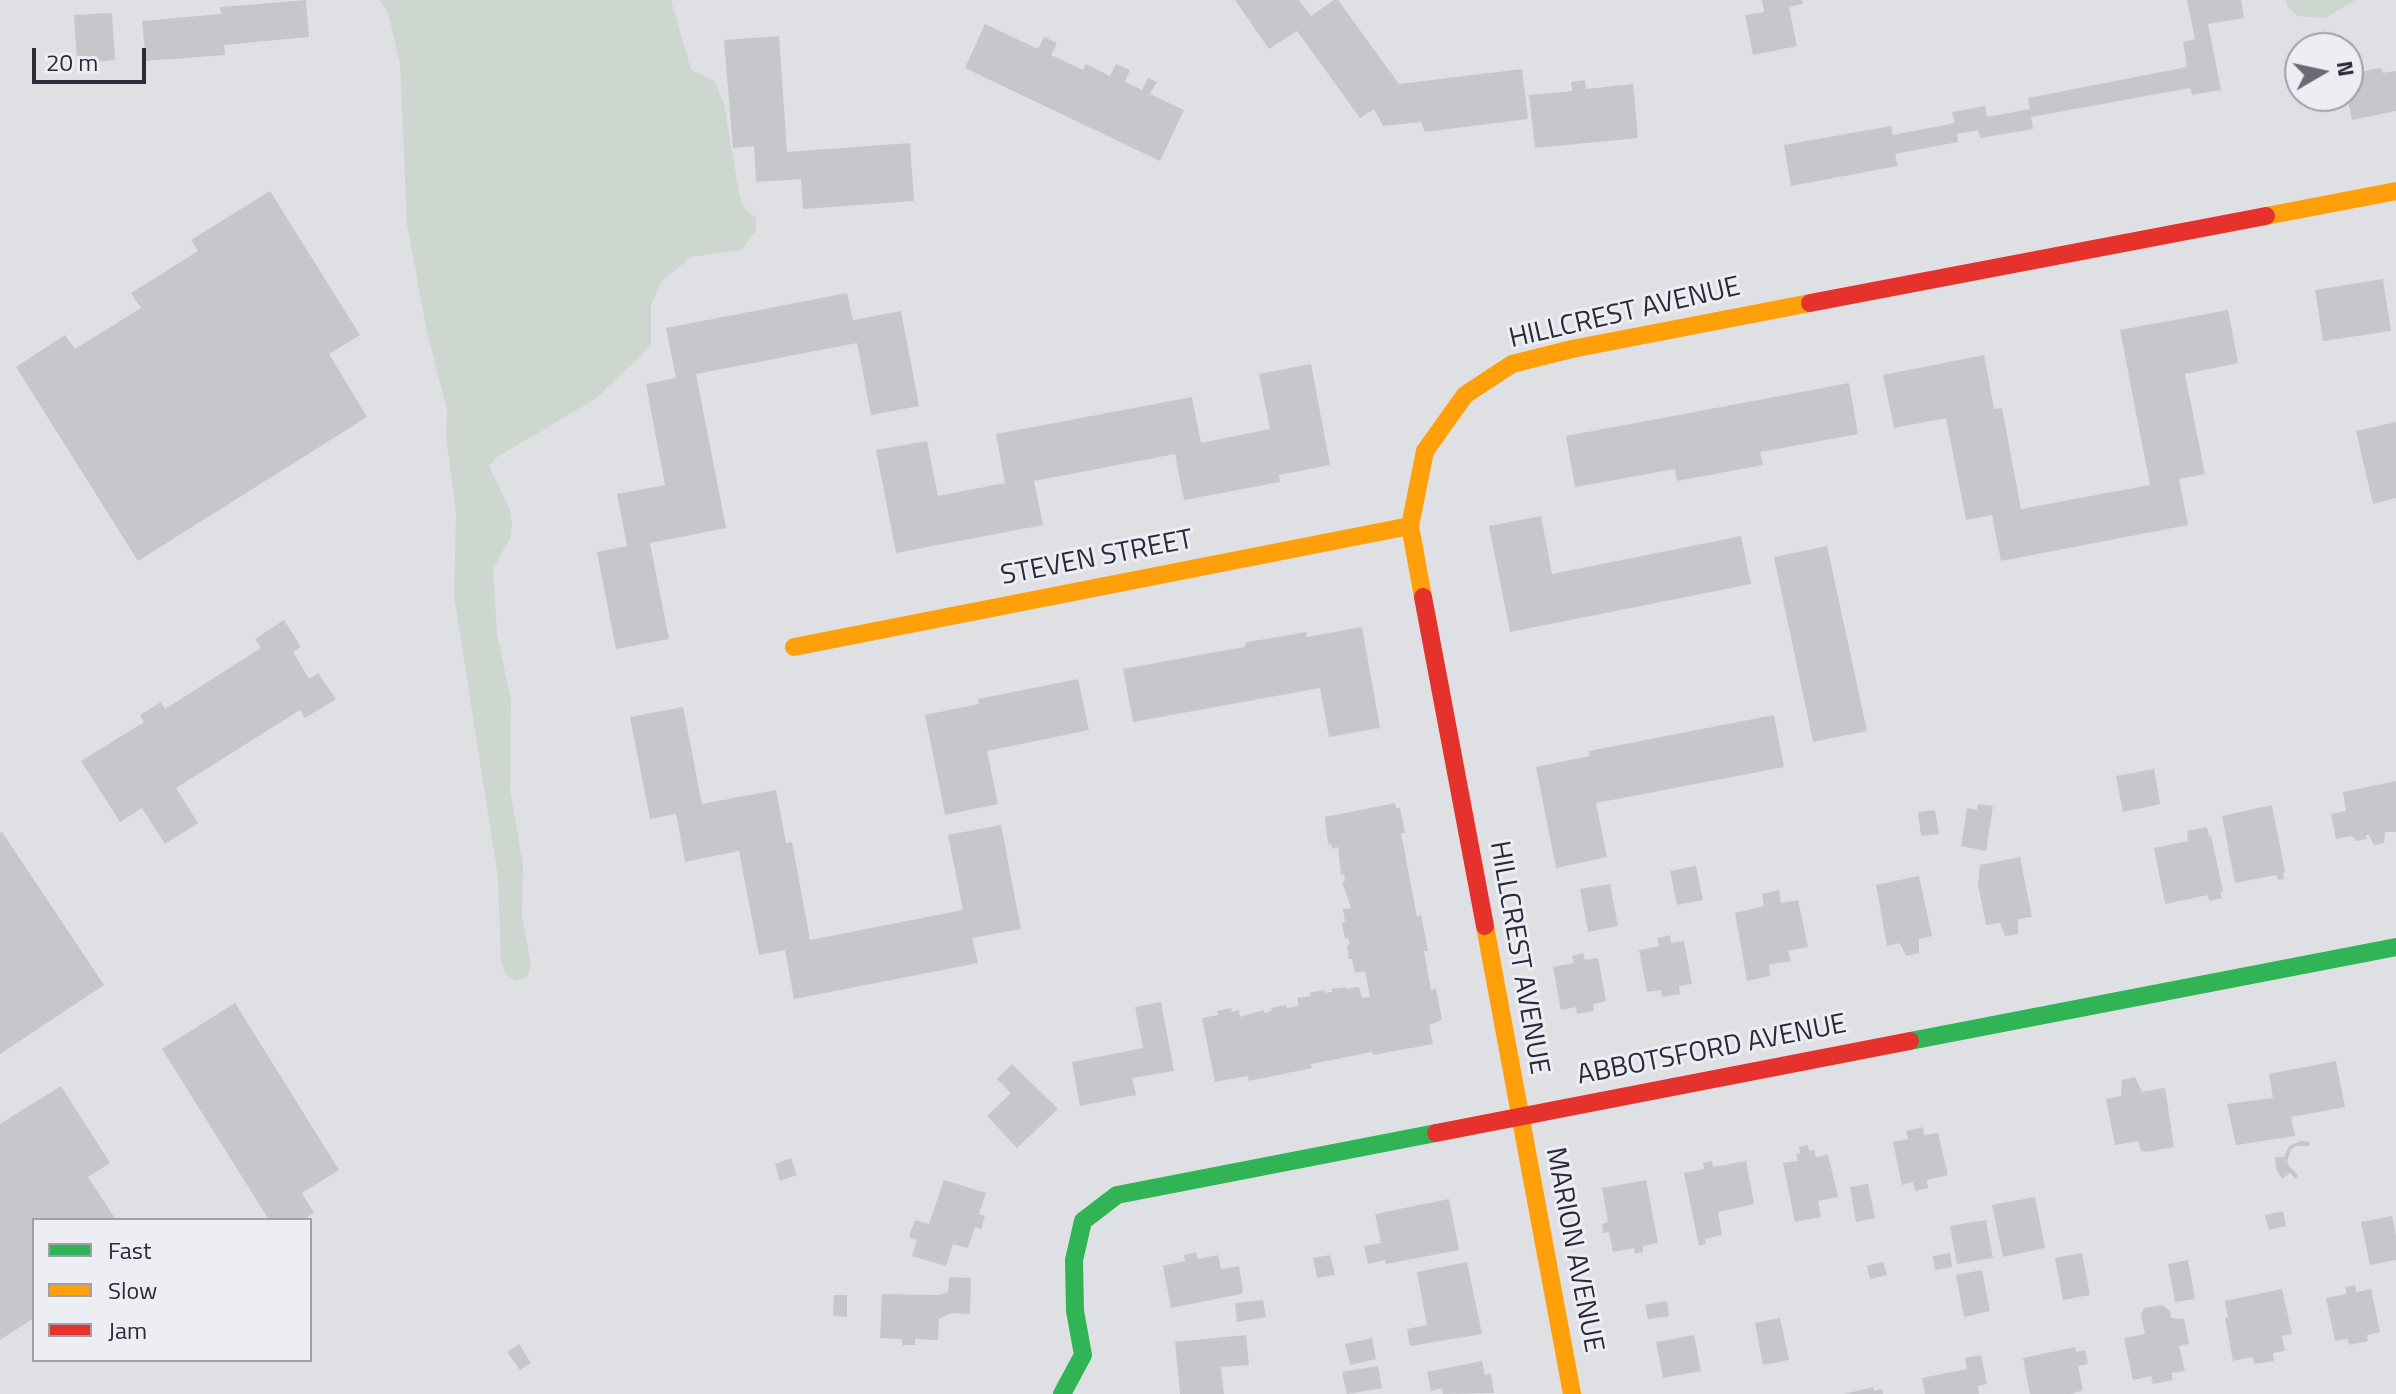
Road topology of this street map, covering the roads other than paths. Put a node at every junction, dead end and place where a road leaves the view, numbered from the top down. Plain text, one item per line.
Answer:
1 (2396, 191) edge
2 (1410, 526) junction
3 (794, 647) dead end
4 (2396, 947) edge
5 (1519, 1117) junction
6 (1062, 1394) edge
7 (1572, 1394) edge

1 - 2 street, HILLCREST AVENUE
2 - 3 street, STEVEN STREET
2 - 5 street, HILLCREST AVENUE
4 - 5 street, ABBOTSFORD AVENUE
5 - 6 street, ABBOTSFORD AVENUE
5 - 7 street, MARION AVENUE

